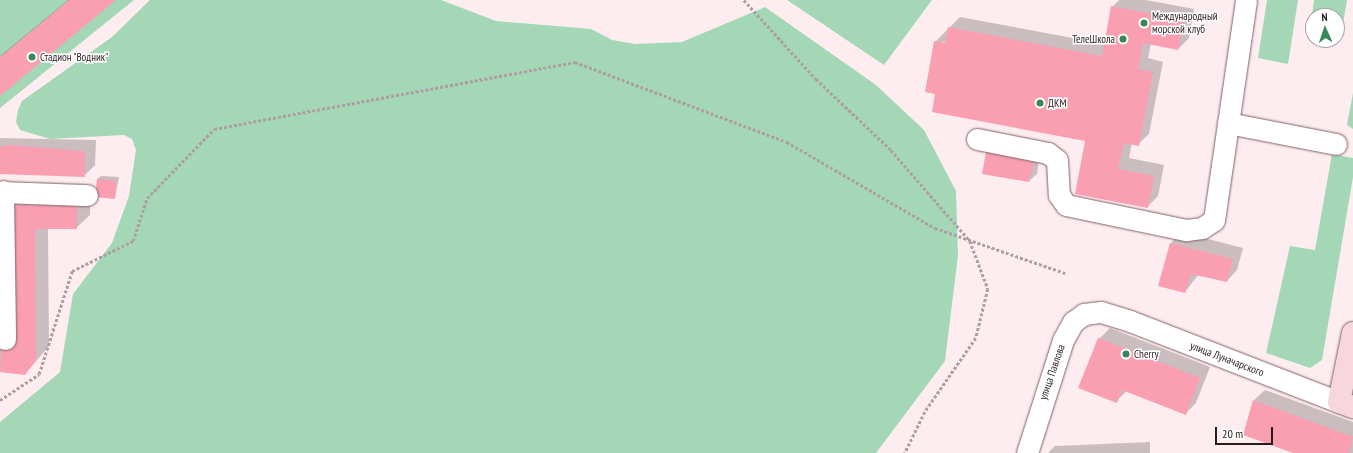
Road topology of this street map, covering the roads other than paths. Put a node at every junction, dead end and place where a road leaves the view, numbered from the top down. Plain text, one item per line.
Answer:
1 (1246, 0) edge
2 (1228, 123) junction
3 (977, 139) dead end
4 (1336, 144) dead end
5 (1, 192) edge
6 (87, 196) dead end
7 (1101, 312) joint
8 (1353, 333) edge
9 (4, 339) dead end
10 (1346, 404) edge
11 (1027, 453) edge

1 - 2 street
2 - 3 street
2 - 4 street
5 - 6 street
5 - 9 street
7 - 10 street, улица Луначарского
7 - 11 street, улица Павлова
8 - 10 main road

